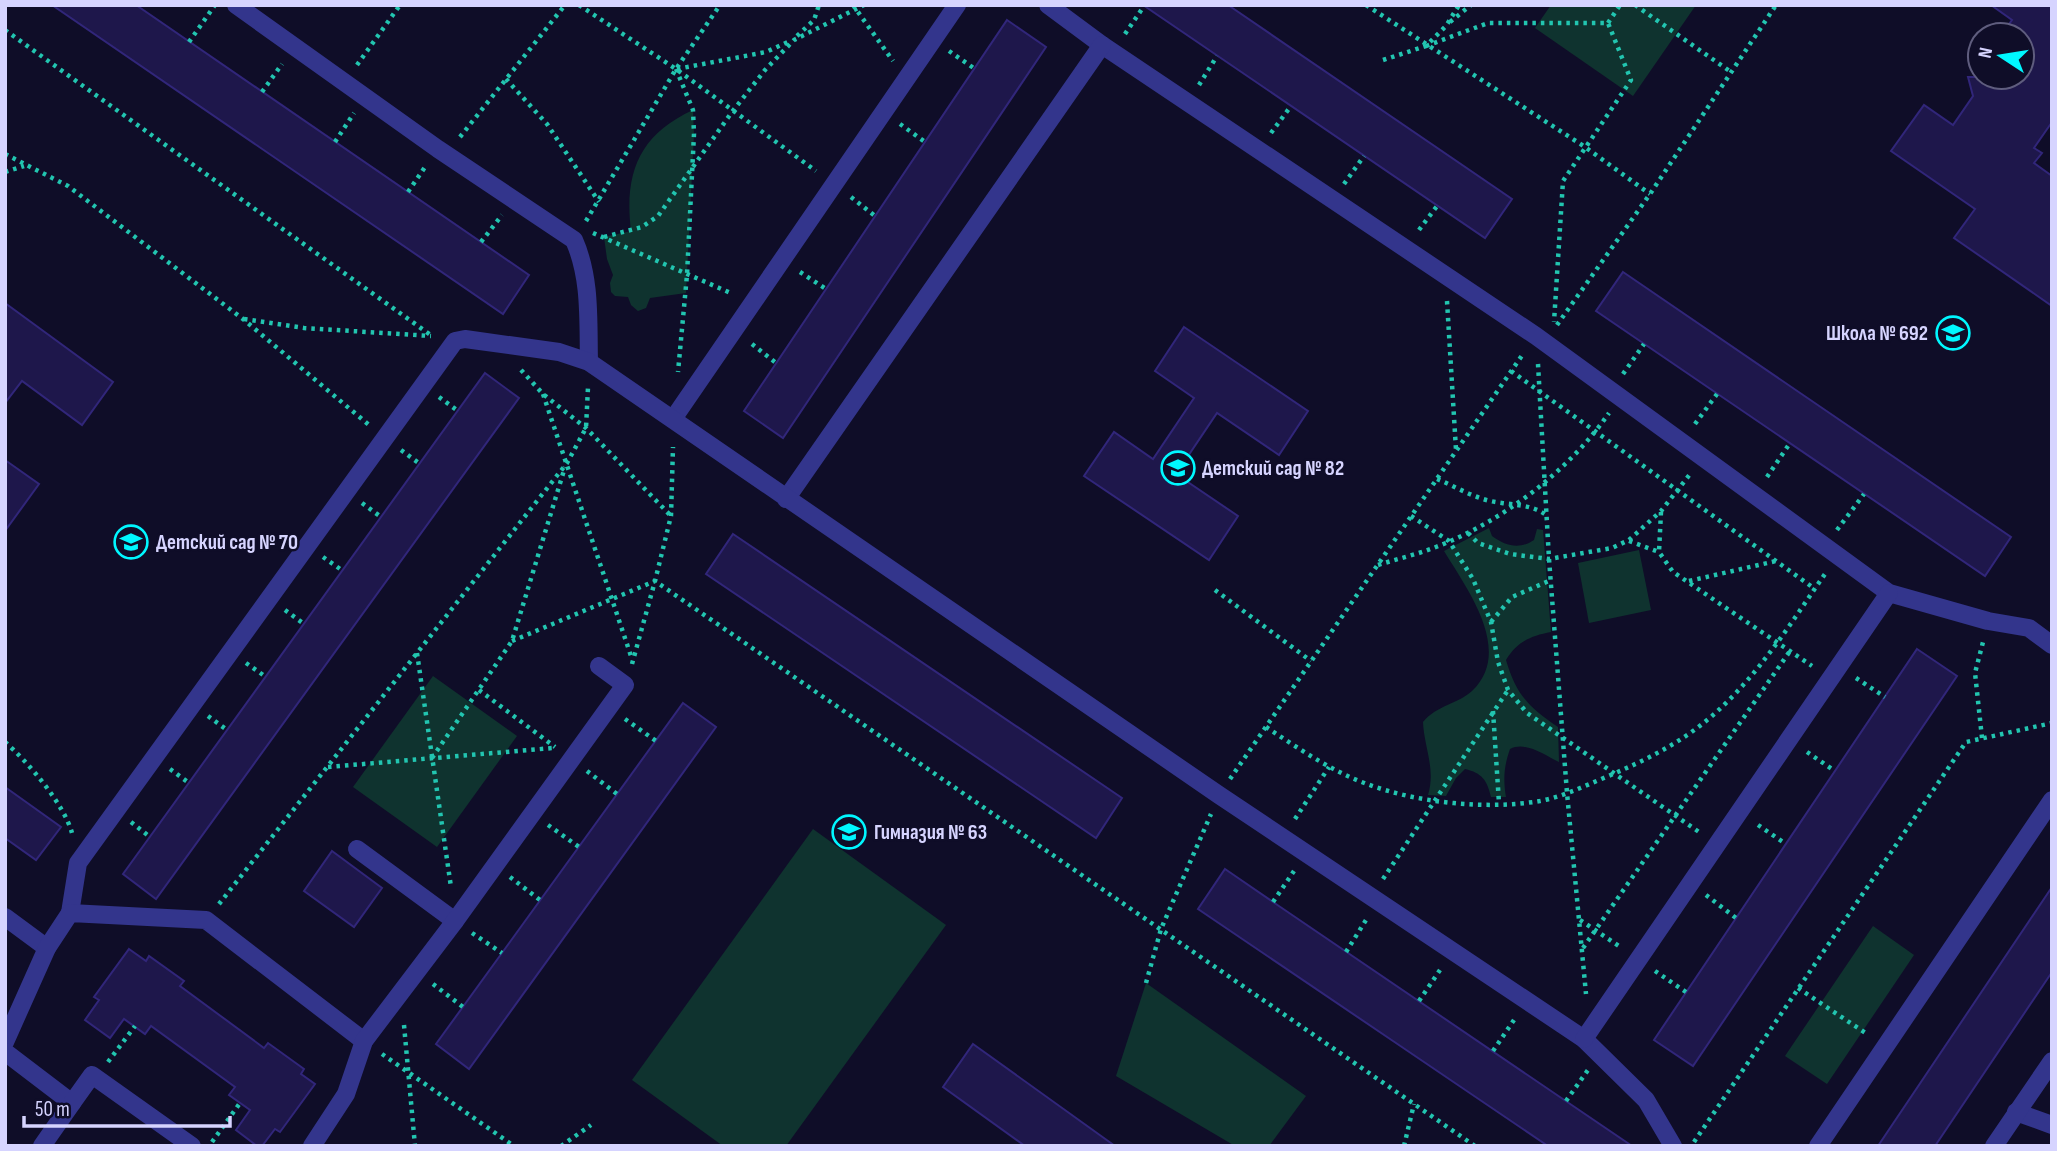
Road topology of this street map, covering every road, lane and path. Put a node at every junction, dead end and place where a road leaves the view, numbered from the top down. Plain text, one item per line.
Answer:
1 (215, 5) edge
2 (236, 5) edge
3 (400, 5) edge
4 (565, 5) edge
5 (579, 5) edge
6 (720, 5) edge
7 (819, 5) edge
8 (864, 5) edge
9 (957, 5) edge
10 (1048, 5) edge
11 (1366, 5) edge
12 (1459, 5) edge
13 (1471, 5) edge
14 (1620, 5) edge
15 (1635, 5) edge
16 (1770, 5) edge
17 (1776, 5) edge
18 (1144, 6) edge
19 (854, 8) edge
20 (1769, 16) junction
21 (1608, 23) junction
22 (1446, 26) junction
23 (5, 30) edge
24 (794, 40) junction
25 (933, 40) junction
26 (189, 42) dead end
27 (1426, 46) junction
28 (295, 48) junction
29 (1108, 49) junction
30 (1217, 56) dead end
31 (1383, 60) dead end
32 (676, 69) junction
33 (975, 69) dead end
34 (1731, 72) junction
35 (506, 79) junction
36 (907, 79) junction
37 (346, 83) junction
38 (262, 92) dead end
39 (365, 96) junction
40 (1188, 102) junction
41 (1291, 106) dead end
42 (732, 111) junction
43 (884, 112) junction
44 (335, 142) dead end
45 (925, 142) dead end
46 (1585, 146) junction
47 (1259, 149) junction
48 (442, 152) junction
49 (5, 154) edge
50 (1364, 156) dead end
51 (25, 166) junction
52 (692, 166) junction
53 (5, 172) edge
54 (834, 185) junction
55 (408, 192) dead end
56 (1650, 194) junction
57 (1333, 199) junction
58 (513, 200) junction
59 (599, 202) junction
60 (1437, 206) dead end
61 (875, 216) dead end
62 (604, 237) junction
63 (481, 242) dead end
64 (1406, 248) junction
65 (782, 260) junction
66 (687, 275) junction
67 (1446, 275) junction
68 (826, 289) dead end
69 (753, 303) junction
70 (243, 319) junction
71 (734, 331) junction
72 (1536, 335) junction
73 (431, 336) junction
74 (496, 344) junction
75 (1644, 344) dead end
76 (450, 349) junction
77 (589, 362) junction
78 (776, 363) dead end
79 (1511, 370) junction
80 (677, 381) dead end
81 (1539, 391) junction
82 (543, 394) junction
83 (1615, 394) junction
84 (1717, 394) dead end
85 (673, 419) junction
86 (586, 428) junction
87 (1596, 432) junction
88 (384, 438) junction
89 (1682, 443) junction
90 (1790, 443) dead end
91 (1456, 451) junction
92 (1702, 458) junction
93 (567, 463) junction
94 (1437, 479) junction
95 (1545, 481) junction
96 (1679, 491) junction
97 (1864, 494) dead end
98 (1754, 495) junction
99 (786, 499) junction
100 (1513, 506) junction
101 (1661, 511) junction
102 (1547, 515) junction
103 (671, 516) junction
104 (1412, 516) junction
105 (1468, 533) junction
106 (1629, 540) junction
107 (1449, 541) junction
108 (1832, 551) junction
109 (1659, 552) junction
110 (1549, 559) junction
111 (1777, 561) junction
112 (1378, 565) junction
113 (1551, 580) junction
114 (656, 581) junction
115 (1687, 582) junction
116 (1815, 589) junction
117 (1216, 590) dead end
118 (1889, 593) junction
119 (612, 599) junction
120 (1988, 621) junction
121 (1491, 622) junction
122 (513, 641) junction
123 (1778, 643) junction
124 (2052, 645) edge
125 (1790, 651) junction
126 (417, 653) junction
127 (633, 660) junction
128 (1311, 661) junction
129 (599, 666) dead end
130 (1834, 672) junction
131 (625, 685) junction
132 (479, 690) junction
133 (1508, 690) junction
134 (1885, 697) dead end
135 (609, 708) junction
136 (1493, 711) junction
137 (2052, 723) edge
138 (1266, 727) junction
139 (1982, 738) junction
140 (1563, 739) junction
141 (1788, 740) junction
142 (656, 741) dead end
143 (5, 742) edge
144 (555, 748) junction
145 (432, 758) junction
146 (572, 760) junction
147 (327, 767) junction
148 (1328, 767) junction
149 (1835, 771) dead end
150 (1614, 774) junction
151 (1567, 793) junction
152 (617, 794) dead end
153 (1219, 795) junction
154 (2052, 800) edge
155 (1433, 801) junction
156 (1499, 803) junction
157 (1739, 812) junction
158 (533, 814) junction
159 (1675, 816) junction
160 (1282, 838) junction
161 (1717, 844) junction
162 (1786, 844) dead end
163 (579, 847) dead end
164 (357, 849) dead end
165 (1306, 854) junction
166 (78, 863) junction
167 (495, 866) junction
168 (1690, 883) junction
169 (1375, 899) junction
170 (540, 900) dead end
171 (1273, 902) dead end
172 (70, 913) junction
173 (5, 917) edge
174 (1736, 918) dead end
175 (206, 920) junction
176 (455, 921) junction
177 (1161, 929) junction
178 (47, 947) junction
179 (1582, 948) junction
180 (1452, 951) junction
181 (1346, 952) dead end
182 (502, 953) dead end
183 (417, 972) junction
184 (1146, 983) dead end
185 (1798, 988) junction
186 (401, 993) junction
187 (1419, 1001) dead end
188 (1527, 1001) junction
189 (463, 1007) dead end
190 (135, 1026) dead end
191 (1587, 1035) junction
192 (364, 1041) junction
193 (5, 1042) edge
194 (1885, 1046) junction
195 (1493, 1051) dead end
196 (5, 1052) edge
197 (1600, 1054) junction
198 (2052, 1061) edge
199 (408, 1072) junction
200 (92, 1075) junction
201 (1566, 1101) dead end
202 (72, 1102) junction
203 (240, 1103) dead end
204 (1414, 1104) junction
205 (2017, 1112) junction
206 (591, 1125) dead end
207 (2052, 1125) edge
208 (42, 1146) edge
209 (192, 1146) edge
210 (209, 1146) edge
211 (312, 1146) edge
212 (415, 1146) edge
213 (514, 1146) edge
214 (561, 1146) edge
215 (1404, 1146) edge
216 (1475, 1146) edge
217 (1673, 1146) edge
218 (1691, 1146) edge
219 (1818, 1146) edge
220 (1994, 1146) edge

1 - 26 path
2 - 28 lane
3 - 37 path
4 - 35 path
5 - 32 path
6 - 32 path
7 - 24 path
8 - 19 path
9 - 25 lane
10 - 29 lane
11 - 27 path
12 - 22 path
13 - 22 path
14 - 21 path
15 - 34 path
16 - 20 path
17 - 20 path
18 - 29 path
19 - 24 path
19 - 36 path
20 - 34 path
21 - 27 path
21 - 46 path
22 - 27 path
23 - 73 path
24 - 32 path
24 - 42 path
25 - 33 path
25 - 36 lane
27 - 31 path
27 - 46 path
28 - 37 lane
28 - 38 path
29 - 40 lane
29 - 99 lane
30 - 40 path
32 - 42 path
32 - 52 path
32 - 59 path
34 - 56 path
35 - 48 path
35 - 59 path
36 - 43 lane
37 - 39 lane
39 - 44 path
39 - 48 lane
40 - 47 lane
41 - 47 path
42 - 52 path
42 - 54 path
43 - 45 path
43 - 54 lane
46 - 56 path
46 - 56 path
47 - 57 lane
48 - 55 path
48 - 58 lane
49 - 51 path
50 - 57 path
51 - 53 path
51 - 70 path
52 - 62 path
52 - 66 path
54 - 61 path
54 - 65 lane
57 - 64 lane
58 - 63 path
58 - 77 lane
59 - 62 path
60 - 64 path
62 - 66 path
64 - 67 lane
65 - 68 path
65 - 69 lane
66 - 69 path
66 - 80 path
67 - 72 lane
67 - 91 path
69 - 71 lane
70 - 73 path
70 - 88 path
71 - 78 path
71 - 85 lane
72 - 79 path
72 - 81 path
72 - 83 lane
73 - 76 path
74 - 76 lane
74 - 77 lane
74 - 82 path
75 - 83 path
76 - 88 lane
77 - 85 lane
77 - 86 path
79 - 81 path
79 - 91 path
81 - 87 path
81 - 95 path
82 - 86 path
82 - 93 path
83 - 87 path
83 - 89 lane
84 - 89 path
85 - 99 lane
85 - 103 path
86 - 93 path
86 - 103 path
87 - 95 path
87 - 96 path
88 - 166 lane
89 - 92 lane
90 - 98 path
91 - 94 path
92 - 96 path
92 - 98 lane
93 - 119 path
93 - 122 path
93 - 126 path
94 - 100 path
94 - 104 path
95 - 100 path
95 - 102 path
96 - 101 path
96 - 111 path
97 - 108 path
98 - 108 lane
99 - 153 lane
100 - 102 path
100 - 105 path
101 - 106 path
101 - 109 path
102 - 110 path
103 - 114 path
104 - 107 path
104 - 112 path
105 - 107 path
105 - 110 path
106 - 109 path
106 - 110 path
107 - 112 path
107 - 121 path
108 - 116 path
108 - 118 lane
109 - 115 path
110 - 113 path
111 - 115 path
111 - 116 path
112 - 128 path
113 - 121 path
113 - 140 path
114 - 119 path
114 - 127 path
114 - 177 path
115 - 123 path
116 - 123 path
117 - 128 path
118 - 120 lane
118 - 130 lane
119 - 122 path
119 - 127 path
120 - 124 lane
120 - 139 path
121 - 133 path
122 - 132 path
123 - 125 path
123 - 150 path
125 - 130 path
125 - 159 path
126 - 145 path
126 - 147 path
127 - 131 path
128 - 138 path
129 - 131 lane
130 - 134 path
130 - 141 lane
131 - 135 lane
132 - 144 path
132 - 145 path
133 - 136 path
133 - 140 path
135 - 142 path
135 - 146 lane
136 - 155 path
136 - 156 path
137 - 139 path
138 - 148 path
138 - 153 path
139 - 185 path
140 - 150 path
140 - 151 path
141 - 149 path
141 - 157 lane
143 - 166 path
144 - 145 path
144 - 146 path
145 - 147 path
145 - 176 path
146 - 152 path
146 - 158 lane
147 - 175 path
148 - 155 path
148 - 160 path
150 - 151 path
150 - 159 path
151 - 156 path
151 - 179 path
153 - 160 lane
153 - 177 path
154 - 194 lane
155 - 156 path
155 - 169 path
157 - 161 lane
157 - 162 path
158 - 163 path
158 - 167 lane
159 - 161 path
159 - 179 path
160 - 165 lane
161 - 168 lane
164 - 176 lane
165 - 169 lane
165 - 171 path
166 - 172 lane
167 - 170 path
167 - 176 lane
168 - 174 path
168 - 191 lane
169 - 180 lane
169 - 181 path
172 - 175 lane
172 - 178 lane
173 - 178 lane
175 - 192 lane
176 - 182 path
176 - 183 lane
177 - 184 path
177 - 204 path
178 - 193 lane
179 - 191 path
180 - 187 path
180 - 188 lane
183 - 186 lane
183 - 189 path
185 - 194 path
185 - 218 path
186 - 192 lane
186 - 199 path
188 - 191 lane
188 - 195 path
190 - 200 path
191 - 197 lane
192 - 199 path
192 - 211 lane
194 - 219 lane
196 - 202 lane
197 - 201 path
197 - 217 lane
198 - 205 lane
199 - 212 path
199 - 213 path
200 - 202 lane
200 - 209 lane
202 - 208 lane
203 - 210 path
204 - 215 path
204 - 216 path
205 - 207 lane
205 - 220 lane
206 - 214 path

